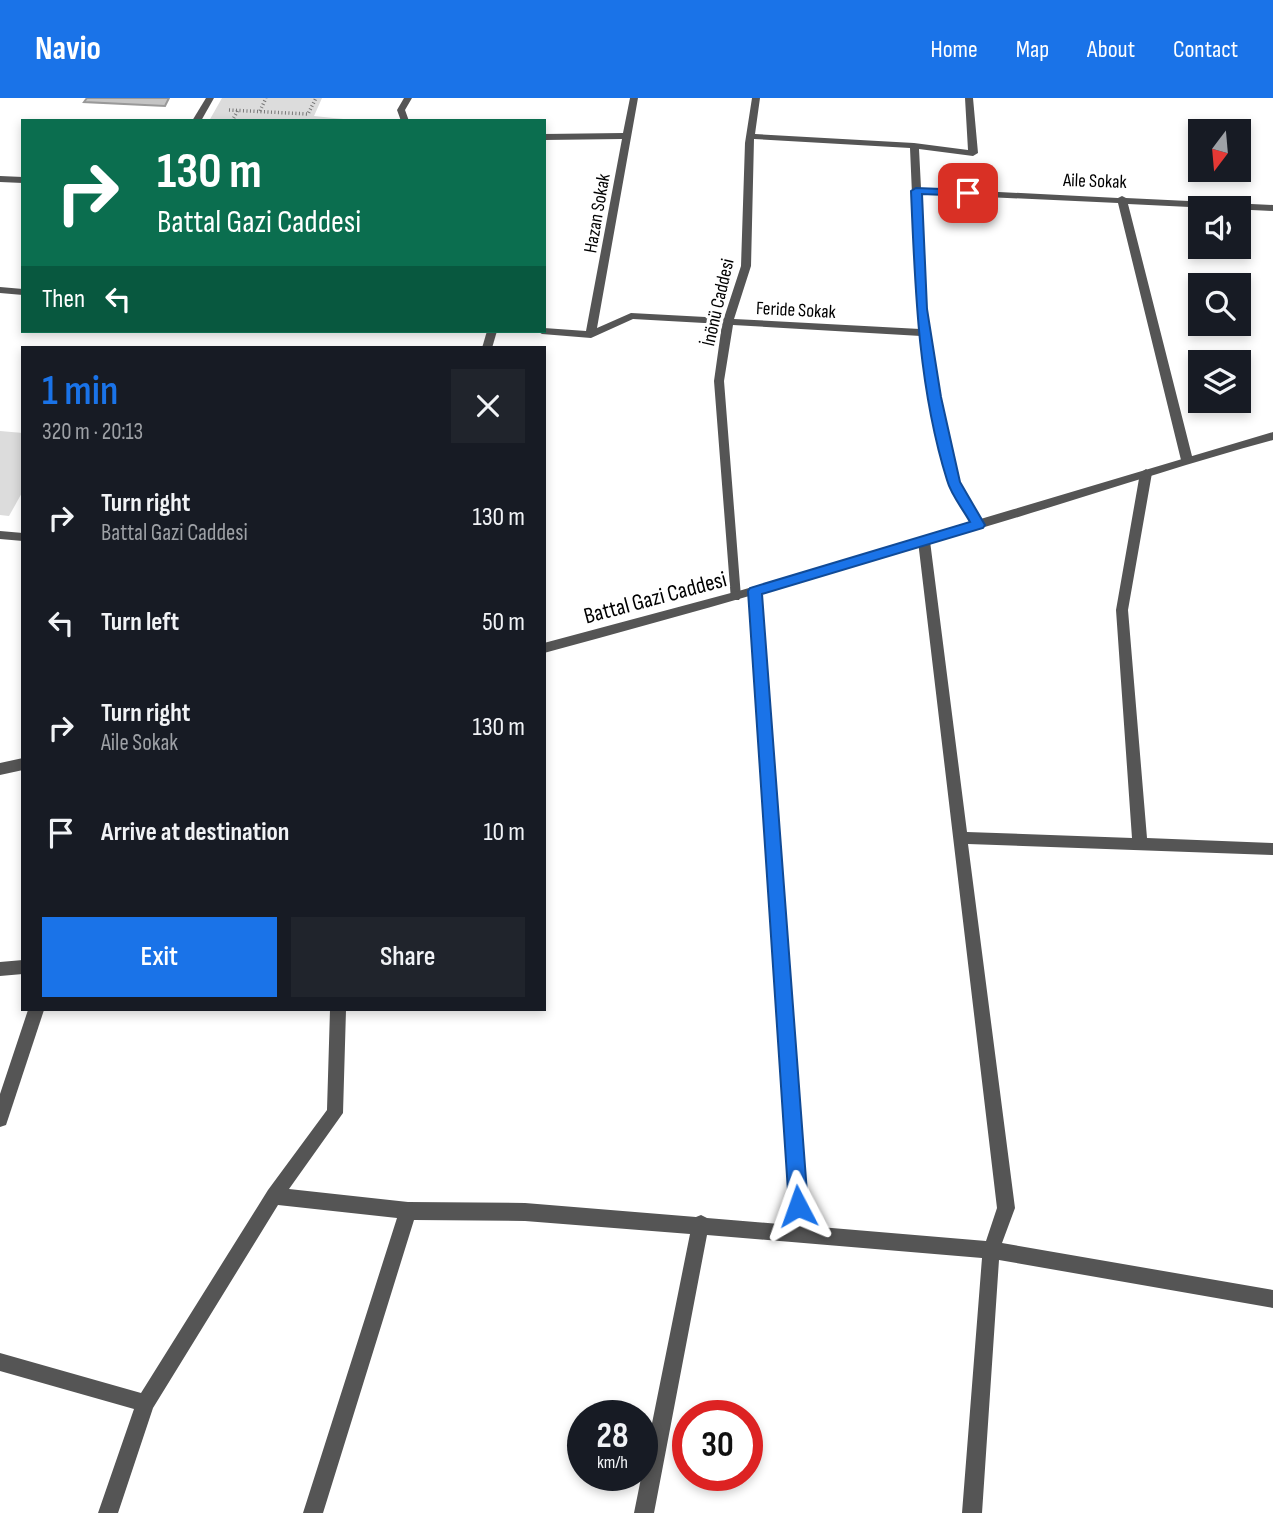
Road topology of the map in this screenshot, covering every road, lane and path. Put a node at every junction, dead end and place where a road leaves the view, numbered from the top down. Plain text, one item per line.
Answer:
1 (210, 98) edge
2 (266, 98) edge
3 (316, 98) edge
4 (408, 98) edge
5 (634, 98) edge
6 (756, 98) edge
7 (970, 98) edge
8 (204, 108) junction
9 (238, 110) junction
10 (260, 111) junction
11 (283, 112) junction
12 (308, 114) junction
13 (197, 119) edge
14 (233, 119) edge
15 (279, 119) edge
16 (309, 119) edge
17 (404, 119) edge
18 (628, 136) junction
19 (750, 136) junction
20 (546, 137) edge
21 (914, 146) junction
22 (0, 179) edge
23 (21, 180) edge
24 (916, 191) junction
25 (1122, 199) junction
26 (1273, 208) edge
27 (0, 290) edge
28 (21, 292) edge
29 (728, 322) junction
30 (546, 331) edge
31 (926, 333) junction
32 (591, 335) junction
33 (1272, 438) edge
34 (1187, 460) junction
35 (1146, 473) junction
36 (978, 525) junction
37 (0, 535) edge
38 (21, 537) edge
39 (924, 541) junction
40 (755, 591) junction
41 (735, 597) junction
42 (546, 647) edge
43 (21, 764) edge
44 (0, 769) edge
45 (961, 838) junction
46 (1140, 844) junction
47 (1273, 849) edge
48 (21, 967) edge
49 (0, 969) edge
50 (36, 1011) edge
51 (338, 1011) edge
52 (0, 1119) edge
53 (274, 1196) junction
54 (408, 1211) junction
55 (701, 1224) junction
56 (800, 1233) junction
57 (991, 1250) junction
58 (1273, 1299) edge
59 (0, 1362) edge
60 (145, 1403) junction
61 (108, 1513) edge
62 (313, 1513) edge
63 (645, 1513) edge
64 (972, 1513) edge

1 - 8 street
2 - 10 path
3 - 12 path
4 - 17 street
5 - 18 street, Hazan Sokak
6 - 19 street, İnönü Caddesi
7 - 21 street
8 - 9 path
8 - 13 street
9 - 10 path
9 - 14 path
10 - 11 path
11 - 12 path
11 - 15 path
12 - 16 path
18 - 20 street
18 - 32 street, Hazan Sokak
19 - 21 street
19 - 29 street, İnönü Caddesi
21 - 24 street
22 - 23 street
24 - 25 street, Aile Sokak
24 - 31 street
25 - 26 street, Aile Sokak
25 - 34 street
27 - 28 street
29 - 31 street, Feride Sokak
29 - 32 street, Feride Sokak
29 - 41 street, İnönü Caddesi
30 - 32 street
31 - 36 street
33 - 34 street, Battal Gazi Caddesi
34 - 35 street, Battal Gazi Caddesi
35 - 36 street, Battal Gazi Caddesi
35 - 46 street
36 - 39 street, Battal Gazi Caddesi
37 - 38 street
39 - 40 street, Battal Gazi Caddesi
39 - 45 street
40 - 41 street, Battal Gazi Caddesi
40 - 56 street
41 - 42 street, Battal Gazi Caddesi
43 - 44 street
45 - 46 street
45 - 57 street
46 - 47 street
48 - 49 street
50 - 52 street
51 - 53 street
53 - 54 street
53 - 60 street
54 - 55 street
54 - 62 street
55 - 56 street
55 - 63 street
56 - 57 street
57 - 58 street
57 - 64 street
59 - 60 street
60 - 61 street

